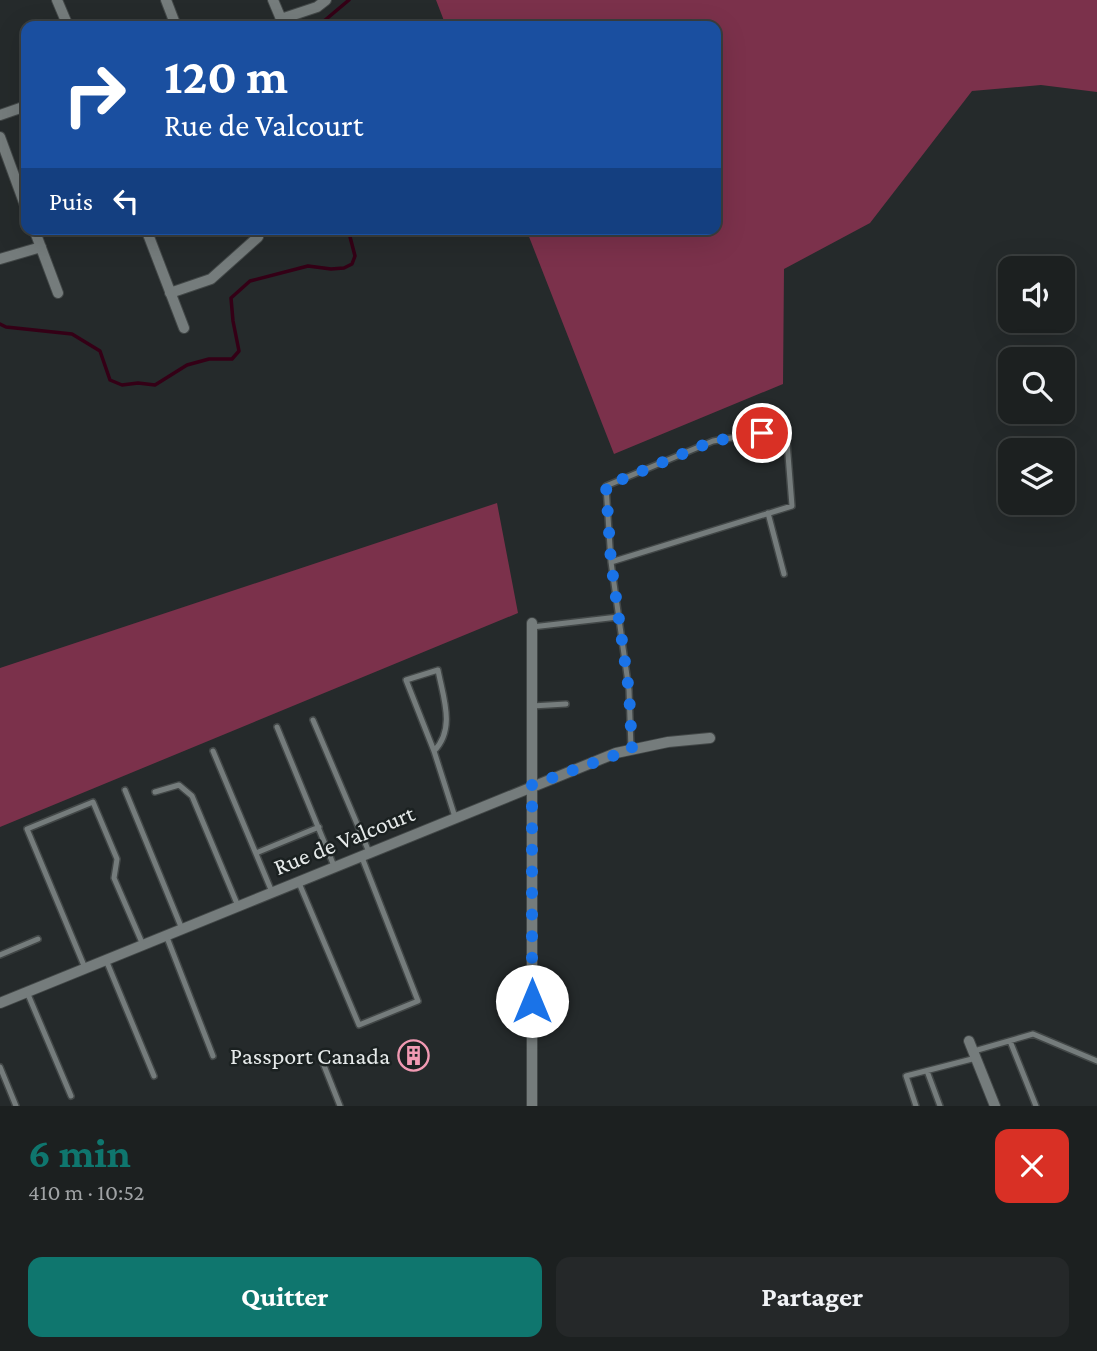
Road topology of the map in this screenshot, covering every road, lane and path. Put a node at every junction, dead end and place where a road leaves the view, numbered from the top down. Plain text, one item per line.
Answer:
1 (57, 0) edge
2 (166, 0) edge
3 (274, 0) edge
4 (326, 0) edge
5 (66, 21) edge
6 (174, 21) edge
7 (21, 108) edge
8 (0, 115) edge
9 (0, 137) edge
10 (21, 194) edge
11 (36, 235) edge
12 (148, 235) edge
13 (257, 235) edge
14 (41, 247) junction
15 (0, 259) edge
16 (58, 293) dead end
17 (170, 293) junction
18 (184, 328) dead end
19 (768, 513) junction
20 (611, 562) junction
21 (784, 575) dead end
22 (618, 617) junction
23 (532, 625) joint
24 (566, 704) dead end
25 (532, 706) junction
26 (313, 720) dead end
27 (277, 727) dead end
28 (710, 738) dead end
29 (632, 749) junction
30 (213, 751) dead end
31 (434, 751) junction
32 (532, 785) junction
33 (125, 790) dead end
34 (155, 792) dead end
35 (455, 817) junction
36 (319, 827) junction
37 (256, 853) junction
38 (365, 854) junction
39 (334, 866) junction
40 (298, 881) junction
41 (272, 892) junction
42 (238, 906) junction
43 (182, 929) junction
44 (166, 935) junction
45 (38, 939) dead end
46 (143, 945) junction
47 (0, 955) edge
48 (106, 960) junction
49 (85, 968) junction
50 (27, 992) junction
51 (0, 1003) edge
52 (1010, 1041) junction
53 (973, 1050) junction
54 (213, 1056) dead end
55 (1097, 1061) edge
56 (323, 1063) dead end
57 (0, 1067) edge
58 (928, 1071) junction
59 (154, 1076) dead end
60 (71, 1096) dead end
61 (16, 1106) edge
62 (341, 1106) edge
63 (533, 1106) edge
64 (916, 1106) edge
65 (940, 1106) edge
66 (995, 1106) edge
67 (1036, 1106) edge

1 - 5 street
2 - 6 street
3 - 4 street
7 - 8 street
9 - 10 street
11 - 14 street
12 - 17 street
13 - 17 street
14 - 15 street
14 - 16 street
17 - 18 street
19 - 20 lane
19 - 20 lane
19 - 21 lane
20 - 22 lane
22 - 23 lane
22 - 29 lane
23 - 25 street
24 - 25 lane
25 - 32 street
26 - 38 lane
27 - 36 lane
28 - 29 street, Rue de Valcourt
29 - 32 street, Rue de Valcourt
30 - 37 lane
31 - 31 lane
31 - 35 lane
32 - 35 street, Rue de Valcourt
32 - 63 street
33 - 43 lane
34 - 42 lane
35 - 38 street, Rue de Valcourt
36 - 37 lane
36 - 39 lane
37 - 41 lane
38 - 39 street, Rue de Valcourt
38 - 40 lane
39 - 40 street, Rue de Valcourt
40 - 41 street, Rue de Valcourt
41 - 42 street, Rue de Valcourt
42 - 43 street, Rue de Valcourt
43 - 44 street, Rue de Valcourt
44 - 46 street, Rue de Valcourt
44 - 54 lane
45 - 47 lane
46 - 48 street, Rue de Valcourt
46 - 49 lane
48 - 49 street, Rue de Valcourt
48 - 59 lane
49 - 50 street, Rue de Valcourt
50 - 51 street, Rue de Valcourt
50 - 60 lane
52 - 53 lane
52 - 55 lane
52 - 67 lane
53 - 58 lane
53 - 66 street
56 - 62 lane
57 - 61 lane
58 - 64 lane
58 - 65 lane

